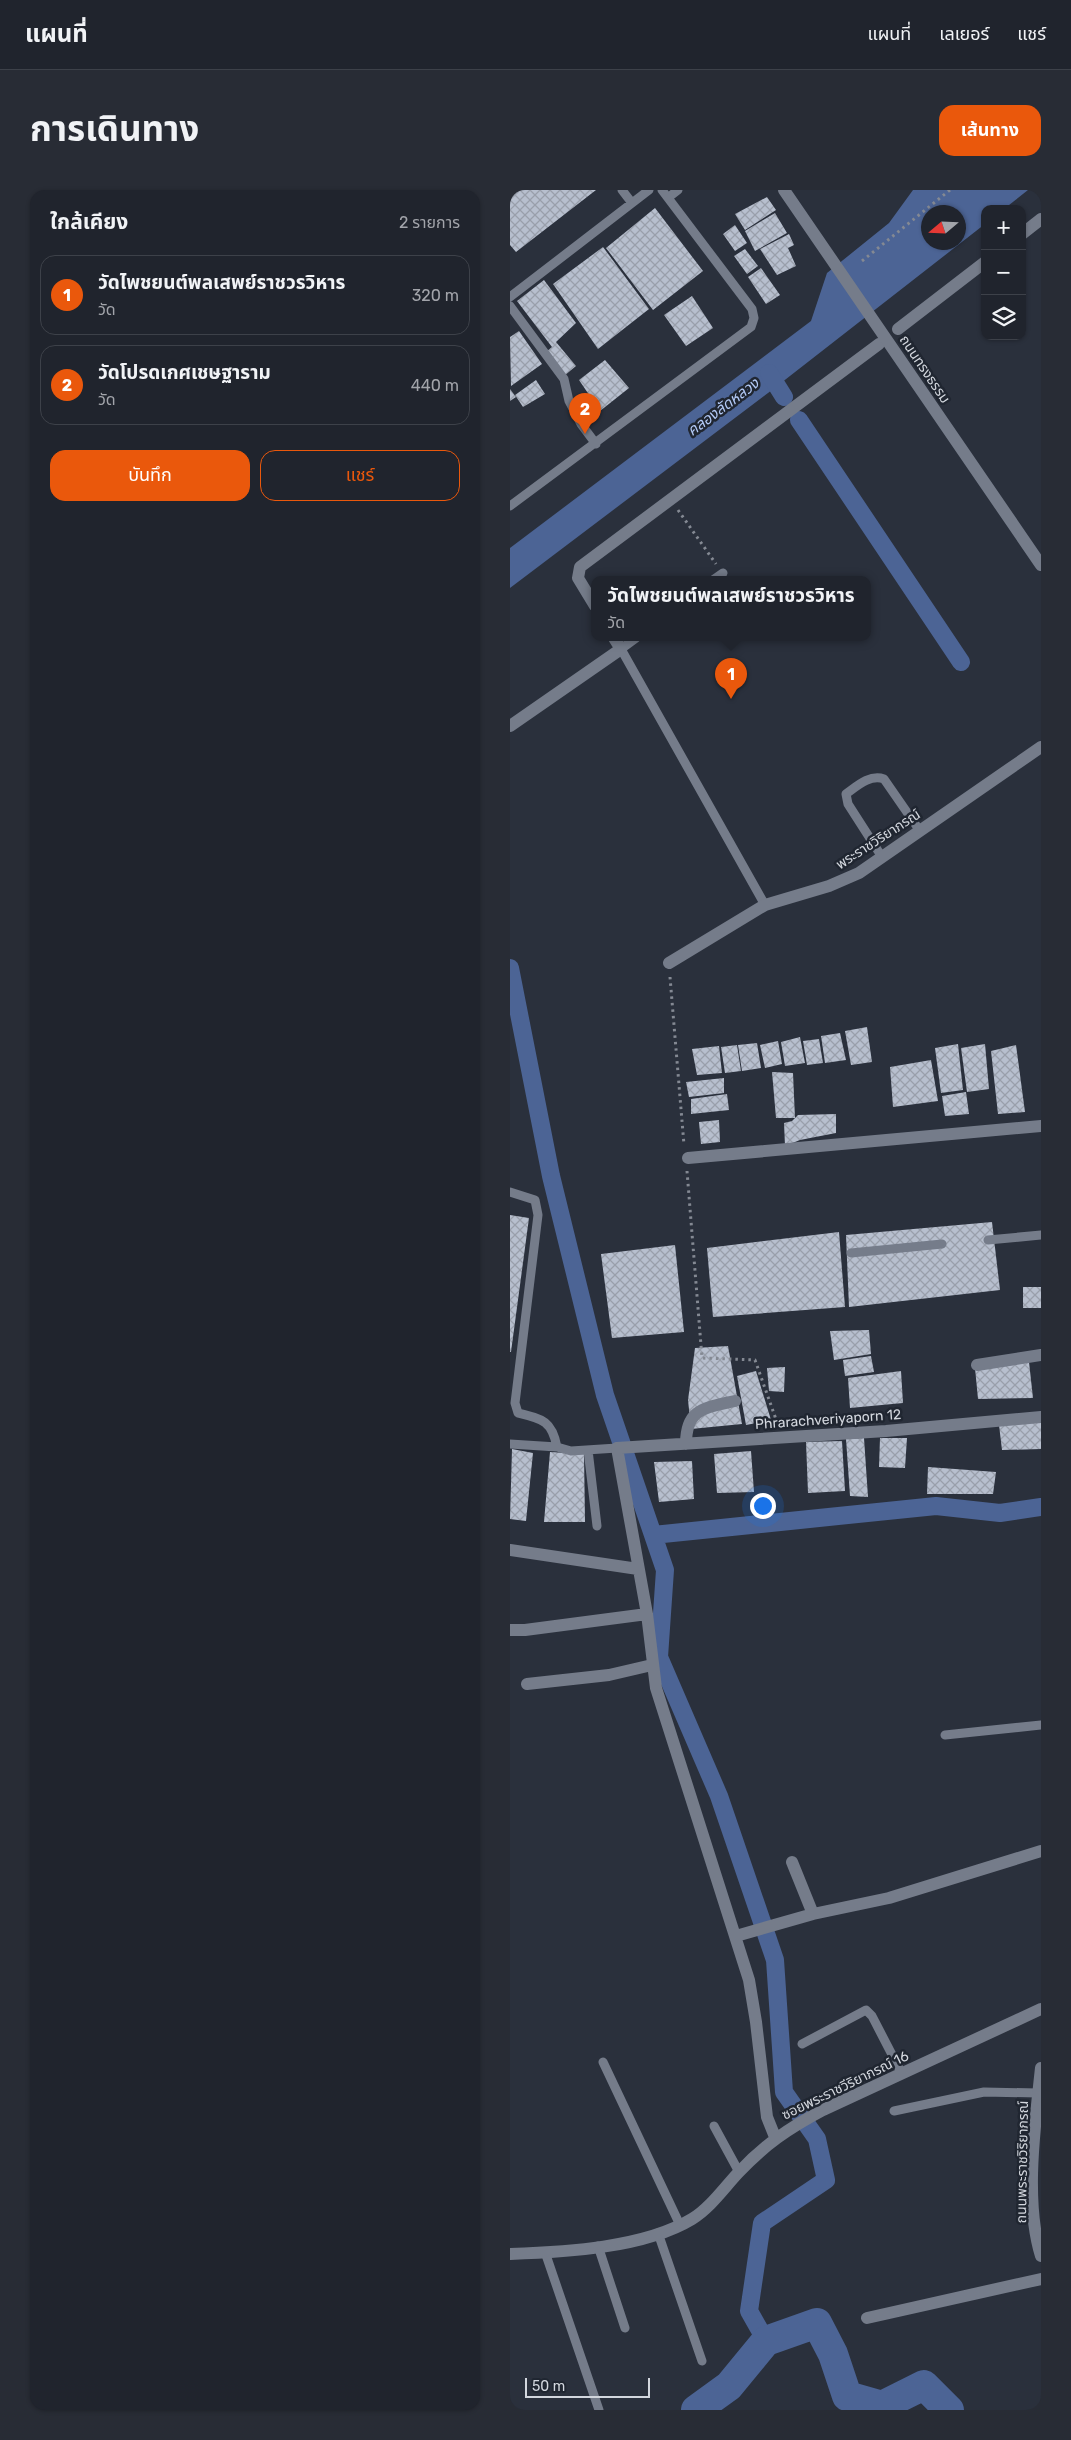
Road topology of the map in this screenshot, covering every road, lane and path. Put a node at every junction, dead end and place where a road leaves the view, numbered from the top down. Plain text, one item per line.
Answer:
1 (622, 190) edge
2 (649, 190) edge
3 (662, 190) edge
4 (678, 190) edge
5 (784, 190) edge
6 (950, 190) edge
7 (669, 197) junction
8 (632, 203) junction
9 (1041, 219) edge
10 (1026, 231) edge
11 (862, 261) dead end
12 (981, 265) edge
13 (510, 297) edge
14 (510, 306) edge
15 (898, 329) dead end
16 (881, 338) junction
17 (596, 444) junction
18 (670, 499) junction
19 (510, 506) edge
20 (1041, 565) edge
21 (723, 573) joint
22 (719, 576) edge
23 (591, 599) edge
24 (617, 643) edge
25 (510, 726) edge
26 (1041, 747) edge
27 (920, 830) junction
28 (882, 857) junction
29 (765, 905) junction
30 (669, 963) joint
31 (1041, 1126) edge
32 (687, 1160) junction
33 (510, 1192) edge
34 (1041, 1235) edge
35 (988, 1240) dead end
36 (942, 1244) dead end
37 (852, 1254) dead end
38 (1041, 1356) edge
39 (977, 1365) dead end
40 (735, 1401) dead end
41 (1041, 1417) edge
42 (782, 1437) junction
43 (510, 1444) edge
44 (686, 1444) junction
45 (557, 1447) junction
46 (619, 1448) junction
47 (588, 1450) junction
48 (597, 1526) dead end
49 (510, 1550) edge
50 (638, 1569) junction
51 (646, 1614) junction
52 (510, 1630) edge
53 (652, 1665) junction
54 (527, 1684) dead end
55 (1041, 1725) edge
56 (946, 1735) dead end
57 (1041, 1851) edge
58 (792, 1862) dead end
59 (813, 1914) junction
60 (736, 1936) junction
61 (1041, 2009) edge
62 (802, 2044) dead end
63 (603, 2062) dead end
64 (1041, 2068) edge
65 (902, 2074) junction
66 (1038, 2093) junction
67 (894, 2111) dead end
68 (714, 2126) dead end
69 (775, 2137) junction
70 (739, 2172) junction
71 (1037, 2205) edge
72 (680, 2225) junction
73 (658, 2233) junction
74 (598, 2246) junction
75 (545, 2252) junction
76 (510, 2254) edge
77 (1041, 2256) edge
78 (1041, 2279) edge
79 (867, 2318) dead end
80 (625, 2328) dead end
81 (702, 2361) dead end
82 (599, 2410) edge

1 - 8 lane
2 - 8 lane
3 - 7 lane
4 - 7 lane
5 - 16 street, ถนนทรงธรรม
6 - 11 path
7 - 17 lane
8 - 13 lane
9 - 10 street
12 - 15 street
14 - 17 lane
16 - 18 street
16 - 20 street, ถนนทรงธรรม
17 - 19 lane
18 - 21 path
18 - 23 street
21 - 22 lane
24 - 25 street
24 - 29 lane
26 - 27 street, พระราชวิริยาภรณ์
27 - 28 street, พระราชวิริยาภรณ์
27 - 28 lane
28 - 29 street, พระราชวิริยาภรณ์
29 - 30 street, พระราชวิริยาภรณ์
30 - 32 path
31 - 32 street
32 - 42 path
33 - 45 lane
34 - 35 lane
36 - 37 lane
38 - 39 street
40 - 44 street
41 - 42 street, Phrarachveriyaporn 12
42 - 44 street, Phrarachveriyaporn 12
43 - 45 lane
44 - 46 street, Phrarachveriyaporn 12
45 - 47 lane
46 - 47 lane
46 - 50 street
47 - 48 lane
49 - 50 street
50 - 51 street
51 - 52 street
51 - 53 street
53 - 54 street
53 - 60 street
55 - 56 lane
57 - 59 street
58 - 59 street
59 - 60 street
60 - 69 street
61 - 65 street, ซอยพระราชวีริยาภรณ์ 16
62 - 65 lane
63 - 72 lane
64 - 66 street, ถนนพระราชวิริยาภรณ์
65 - 69 street, ซอยพระราชวีริยาภรณ์ 16
66 - 67 lane
66 - 71 street, ถนนพระราชวิริยาภรณ์
68 - 70 lane
69 - 70 street, ซอยพระราชวีริยาภรณ์ 16
70 - 72 street, ซอยพระราชวีริยาภรณ์ 16
71 - 77 street, ถนนพระราชวิริยาภรณ์
72 - 73 street, ซอยพระราชวีริยาภรณ์ 16
73 - 74 street, ซอยพระราชวีริยาภรณ์ 16
73 - 81 lane
74 - 75 street, ซอยพระราชวีริยาภรณ์ 16
74 - 80 lane
75 - 76 street, ซอยพระราชวีริยาภรณ์ 16
75 - 82 lane
78 - 79 street

